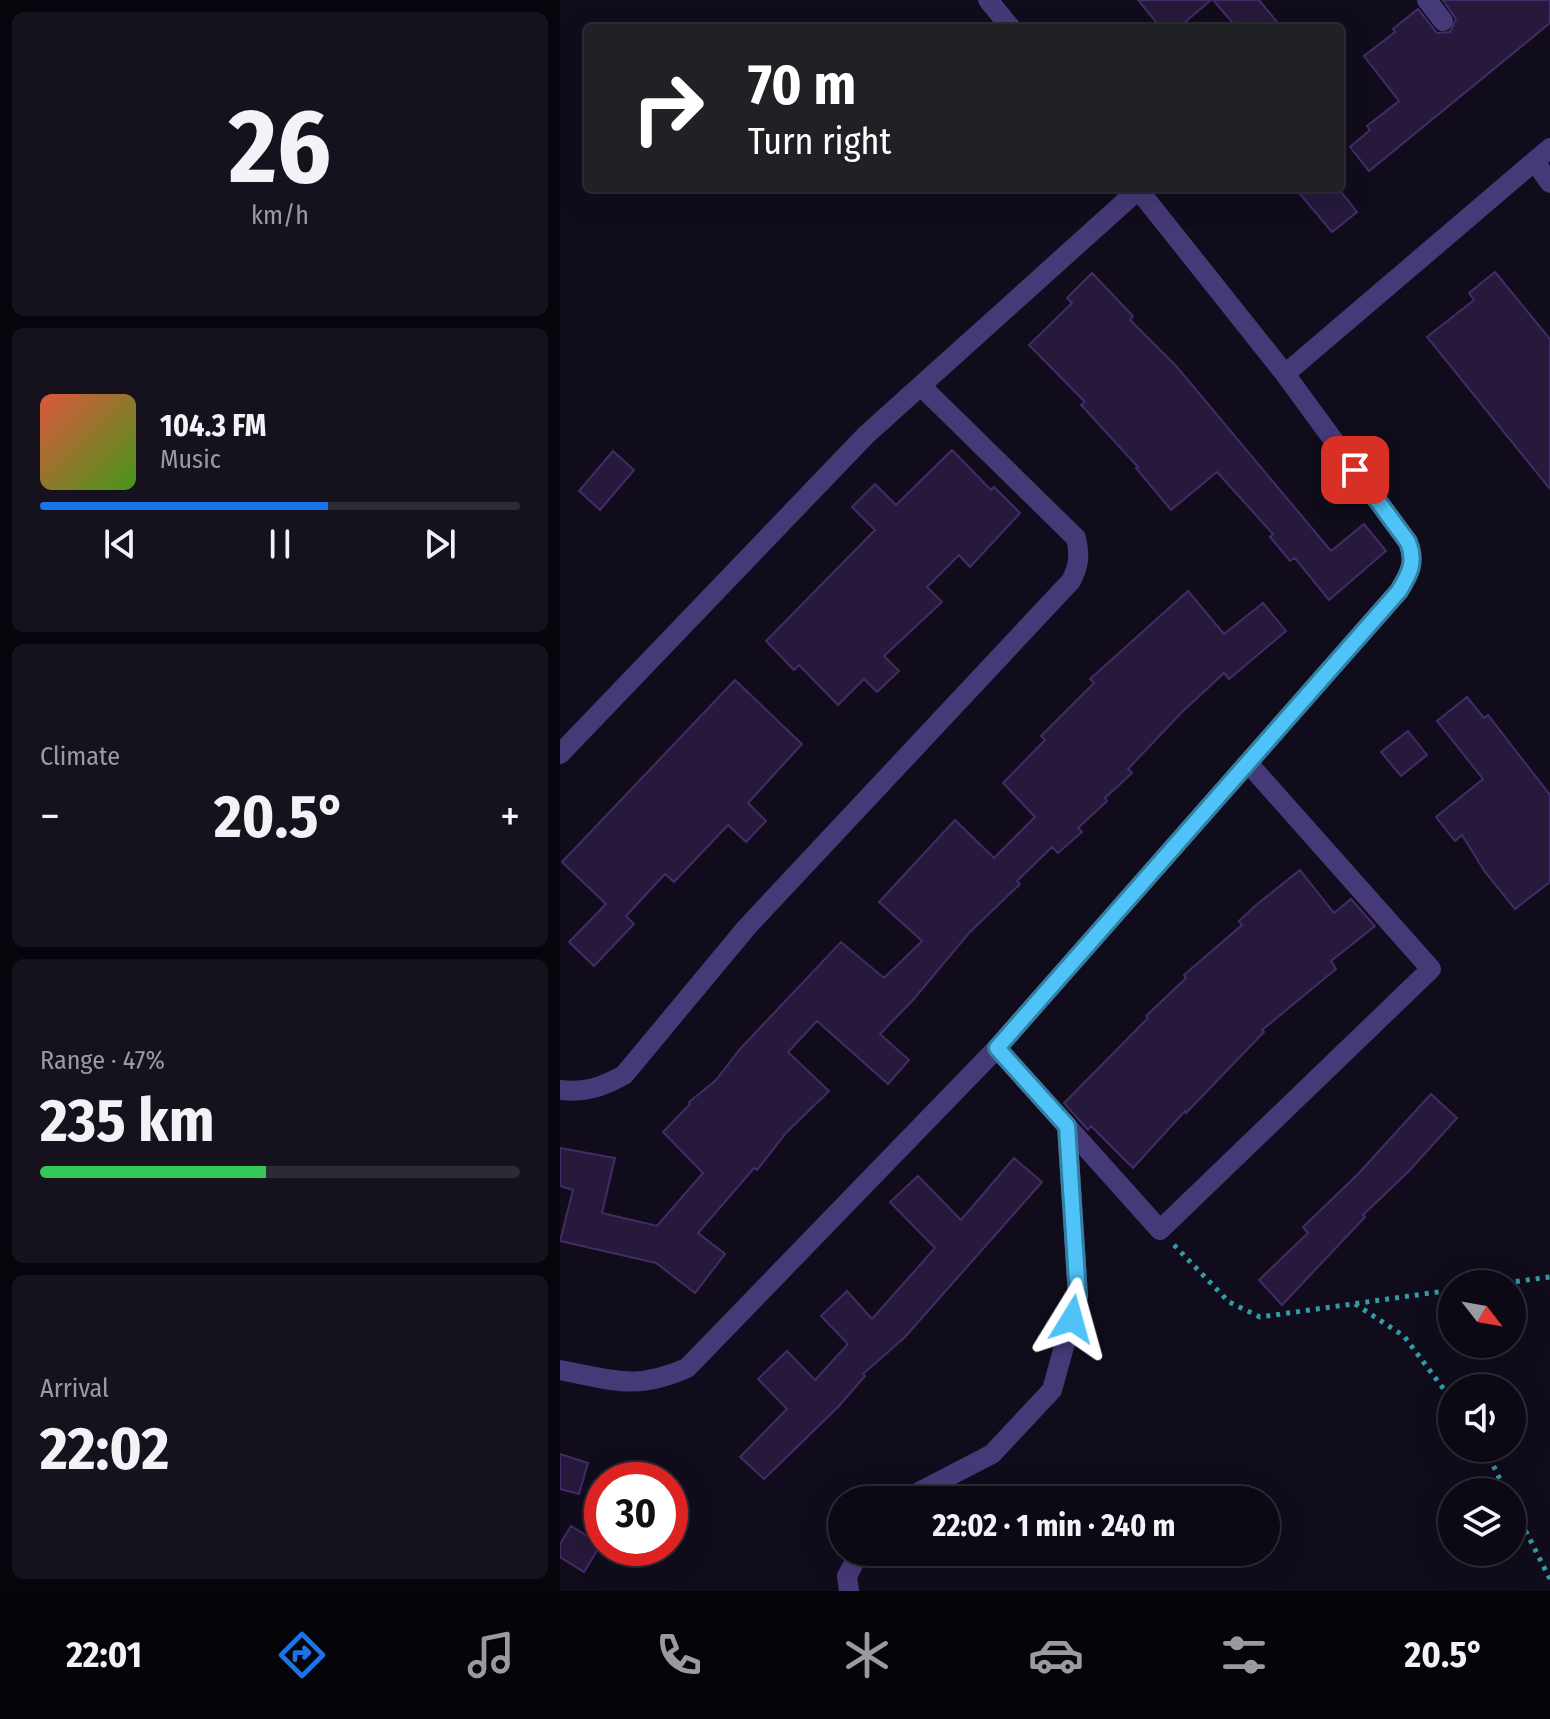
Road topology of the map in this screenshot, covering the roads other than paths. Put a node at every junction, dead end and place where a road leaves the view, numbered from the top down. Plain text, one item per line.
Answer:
1 (988, 0) edge
2 (1427, 0) edge
3 (1443, 21) dead end
4 (1008, 24) edge
5 (1542, 155) edge
6 (1550, 183) edge
7 (1135, 192) edge
8 (1140, 192) edge
9 (1285, 374) junction
10 (921, 386) junction
11 (560, 754) edge
12 (1248, 763) junction
13 (997, 1048) junction
14 (560, 1090) edge
15 (1067, 1126) junction
16 (560, 1370) edge
17 (934, 1486) edge
18 (852, 1566) edge
19 (849, 1591) edge

1 - 4 street
2 - 3 street
5 - 6 street
5 - 9 street
7 - 10 street
8 - 9 street
9 - 12 street
10 - 11 street
10 - 14 street
12 - 13 street
12 - 15 street
13 - 15 street
13 - 16 street
15 - 17 street
18 - 19 street

